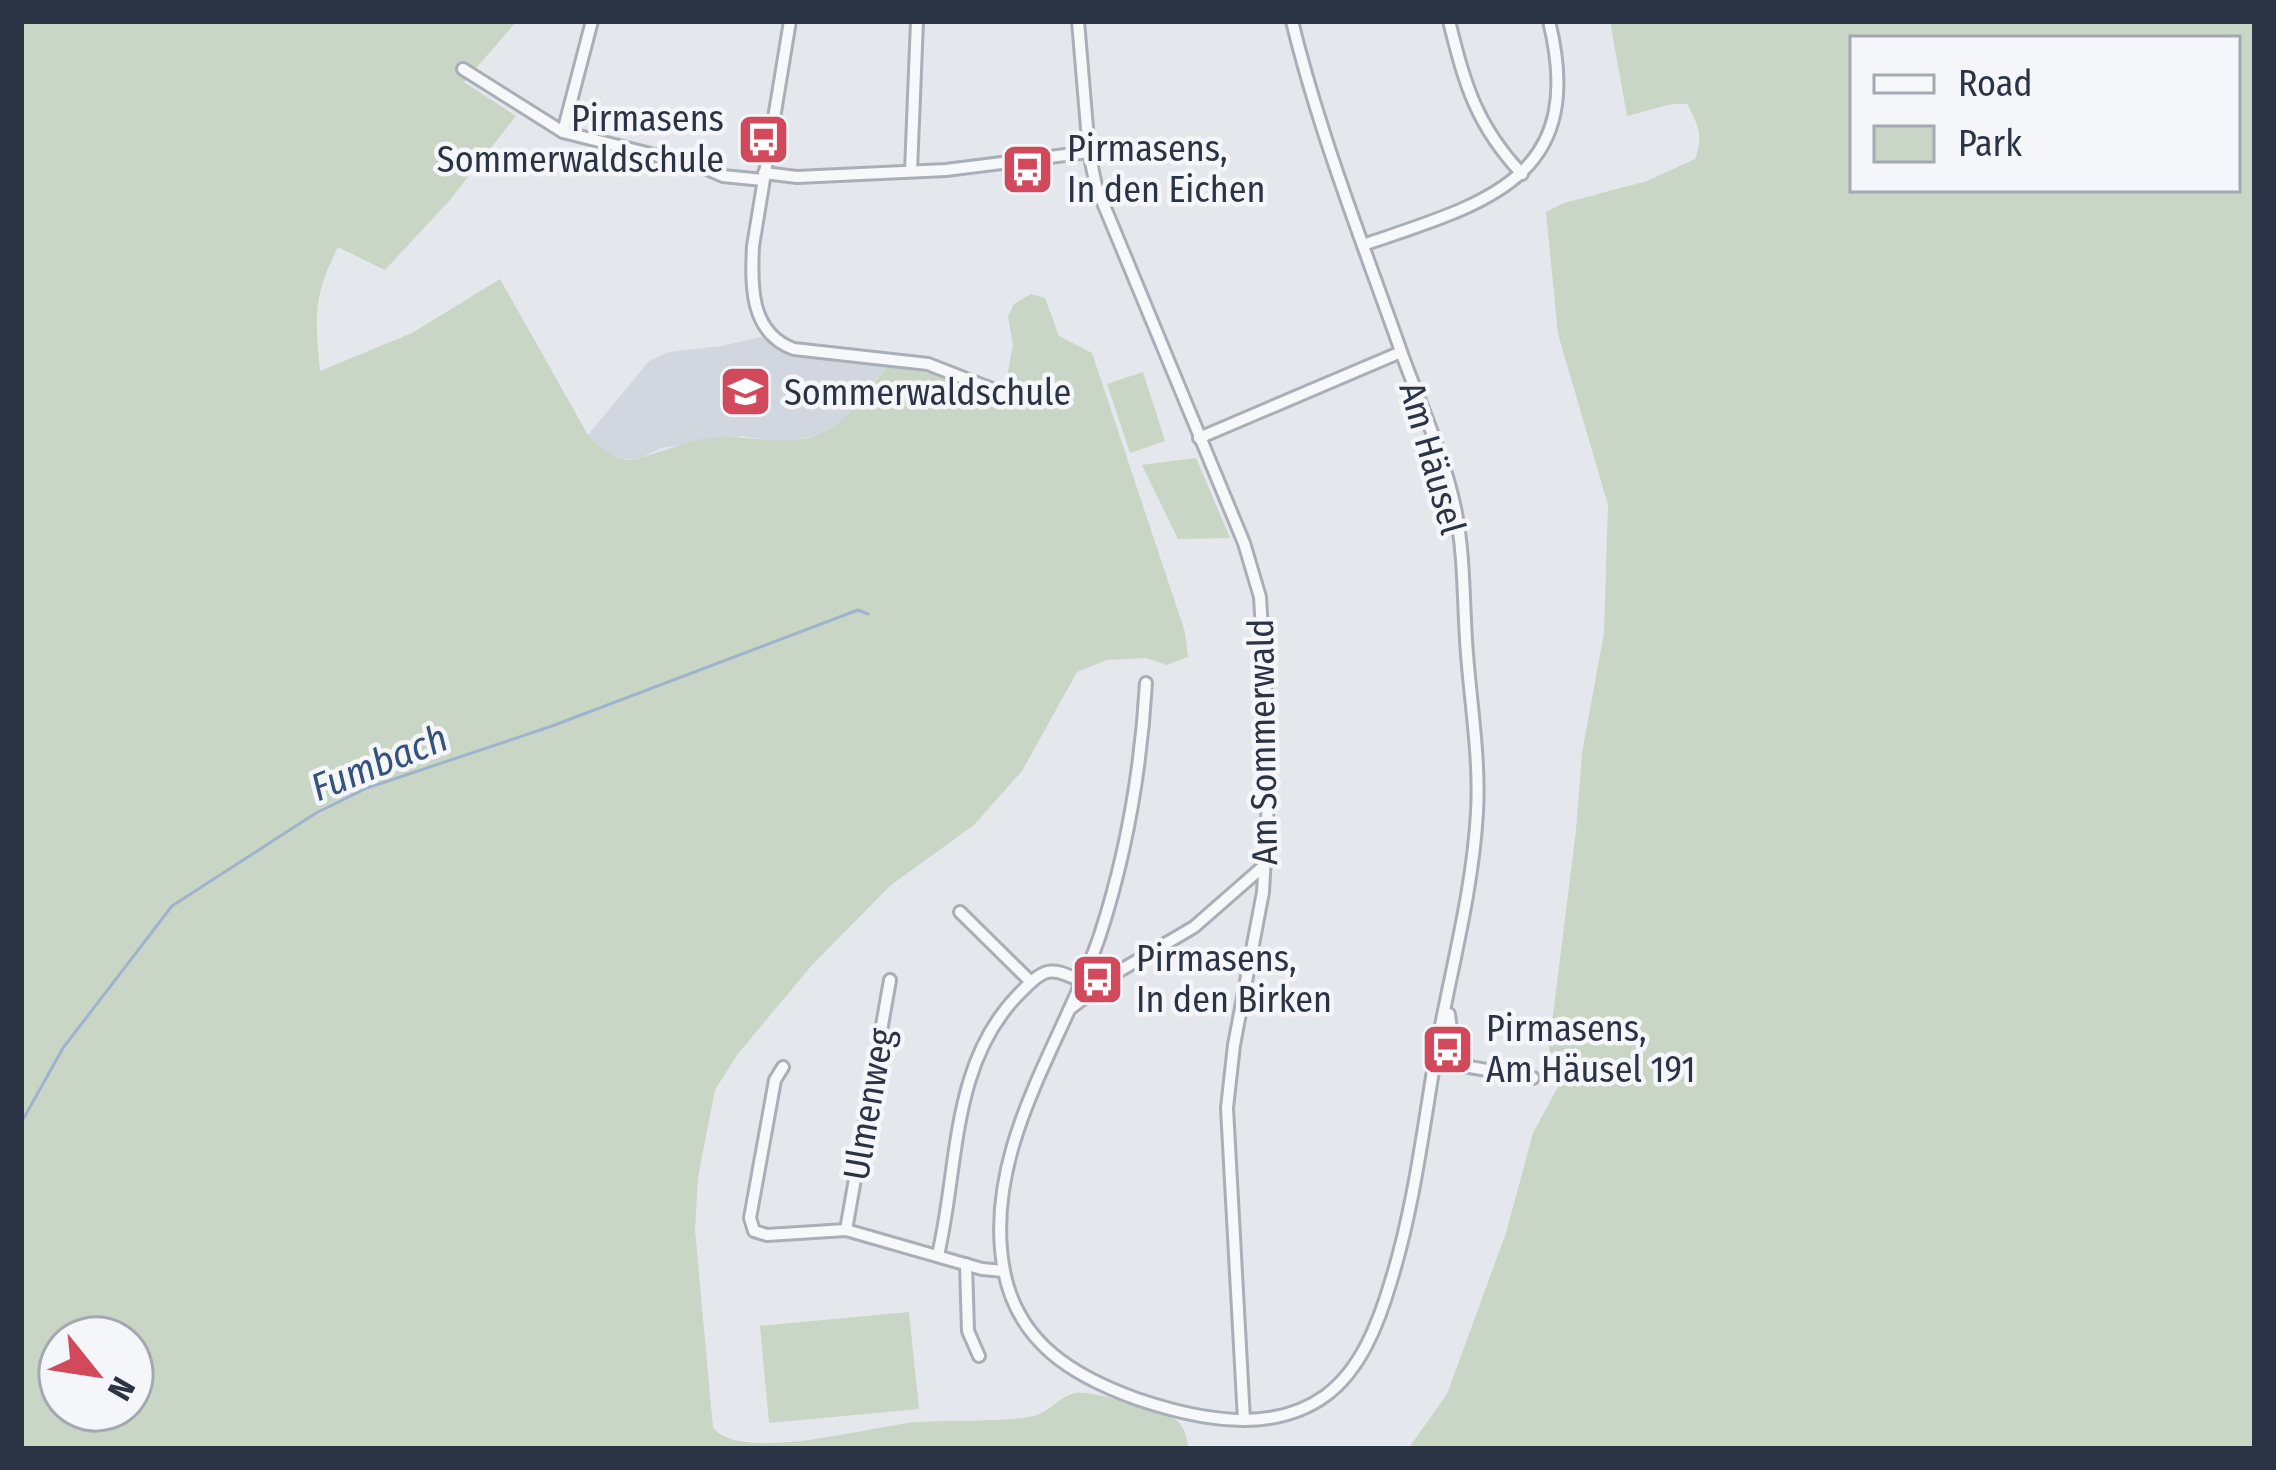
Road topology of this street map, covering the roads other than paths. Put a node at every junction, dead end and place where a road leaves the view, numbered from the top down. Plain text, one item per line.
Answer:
1 (592, 21) edge
2 (790, 21) edge
3 (917, 21) edge
4 (1078, 21) edge
5 (1292, 21) edge
6 (1449, 21) edge
7 (1549, 21) edge
8 (464, 69) dead end
9 (563, 132) junction
10 (1089, 152) junction
11 (911, 172) junction
12 (1522, 174) junction
13 (763, 177) junction
14 (1363, 245) junction
15 (1401, 352) junction
16 (1007, 395) dead end
17 (1199, 438) junction
18 (1146, 683) dead end
19 (1266, 865) junction
20 (960, 912) dead end
21 (1093, 955) junction
22 (1121, 970) junction
23 (890, 980) dead end
24 (1080, 981) junction
25 (1031, 982) junction
26 (1449, 982) junction
27 (1064, 1015) junction
28 (1435, 1061) junction
29 (1464, 1066) junction
30 (783, 1067) dead end
31 (1533, 1078) dead end
32 (846, 1230) junction
33 (938, 1256) junction
34 (967, 1264) junction
35 (1004, 1271) junction
36 (979, 1356) dead end
37 (1244, 1420) junction

1 - 9 street
2 - 13 street
3 - 11 street
4 - 10 street, Am Sommerwald
5 - 14 street, Am Häusel
6 - 12 street
7 - 12 street
8 - 9 street
9 - 13 street
10 - 11 street
10 - 17 street, Am Sommerwald
11 - 13 street
12 - 14 street
13 - 16 street
14 - 15 street, Am Häusel
15 - 17 street
15 - 26 street, Am Häusel
17 - 19 street, Am Sommerwald
18 - 21 street
19 - 22 street
19 - 37 street, Am Sommerwald
20 - 25 street
21 - 22 street
21 - 24 street
22 - 27 street
23 - 32 street, Ulmenweg
24 - 25 street
24 - 27 street
25 - 33 street
26 - 28 street, Am Häusel
26 - 29 street, Am Häusel
27 - 35 street
28 - 29 street
28 - 37 street, Am Häusel
29 - 31 street
30 - 32 street
32 - 33 street
33 - 34 street
34 - 35 street
34 - 36 street
35 - 37 street

